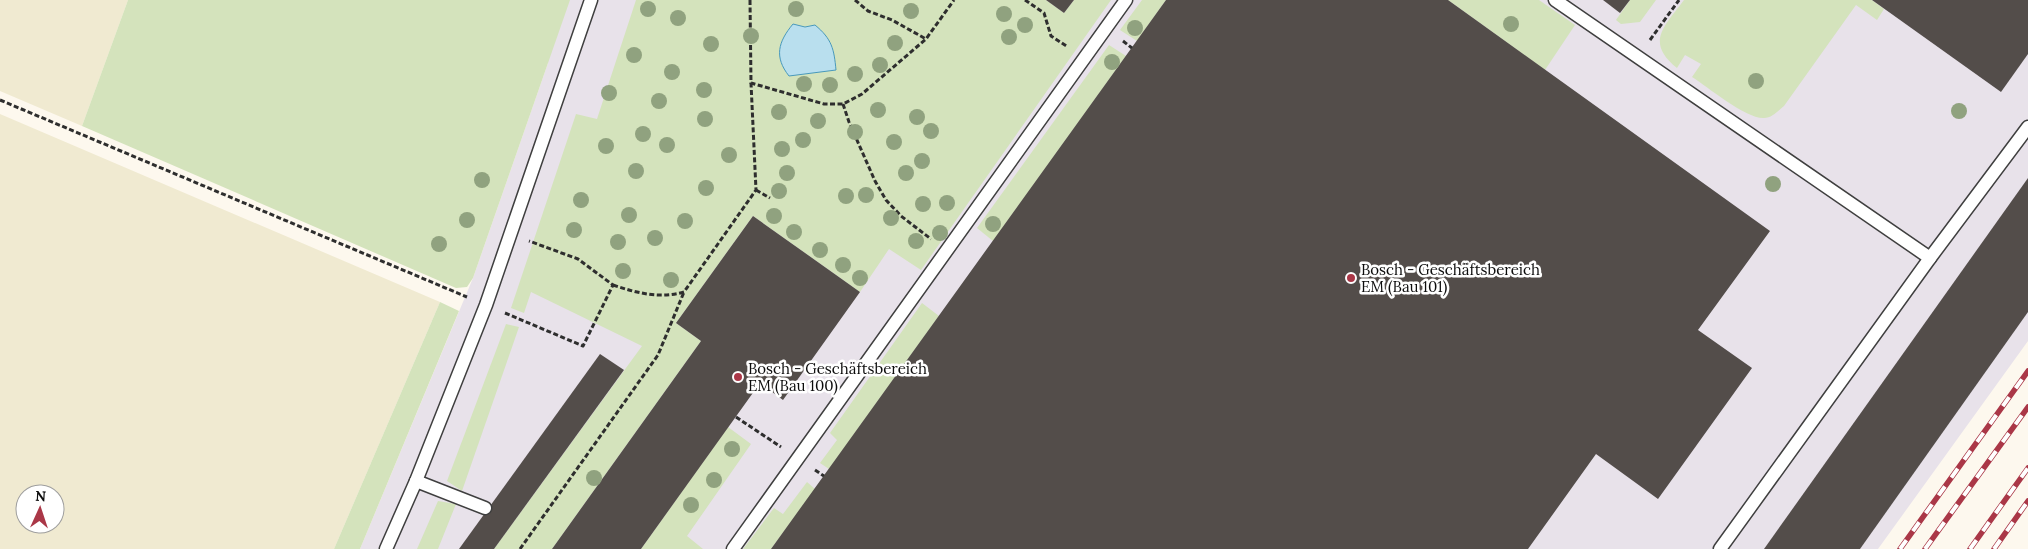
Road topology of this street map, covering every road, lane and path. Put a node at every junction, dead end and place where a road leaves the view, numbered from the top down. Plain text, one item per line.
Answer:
1 (591, 0) edge
2 (750, 0) edge
3 (855, 0) edge
4 (954, 0) edge
5 (1025, 0) edge
6 (1126, 0) edge
7 (1555, 0) edge
8 (1679, 0) edge
9 (926, 38) junction
10 (1638, 57) junction
11 (1085, 59) junction
12 (751, 83) junction
13 (0, 100) edge
14 (843, 104) junction
15 (2028, 127) edge
16 (756, 190) junction
17 (770, 198) dead end
18 (512, 235) junction
19 (947, 251) junction
20 (1930, 258) junction
21 (613, 285) junction
22 (684, 292) junction
23 (486, 305) junction
24 (521, 320) dead end
25 (416, 481) junction
26 (485, 508) dead end
27 (386, 549) edge
28 (520, 549) edge
29 (734, 549) edge
30 (1720, 549) edge

1 - 18 lane
2 - 12 path
3 - 9 path
4 - 9 path
5 - 11 path
6 - 11 lane
7 - 10 lane
8 - 10 path
9 - 14 path
10 - 20 lane
11 - 19 lane
12 - 14 path
12 - 16 path
13 - 23 path
14 - 19 path
15 - 20 lane
16 - 17 path
16 - 22 path
18 - 21 path
18 - 23 lane
19 - 29 lane
20 - 30 lane
21 - 22 path
21 - 24 path
22 - 28 path
23 - 25 lane
25 - 26 lane
25 - 27 lane

